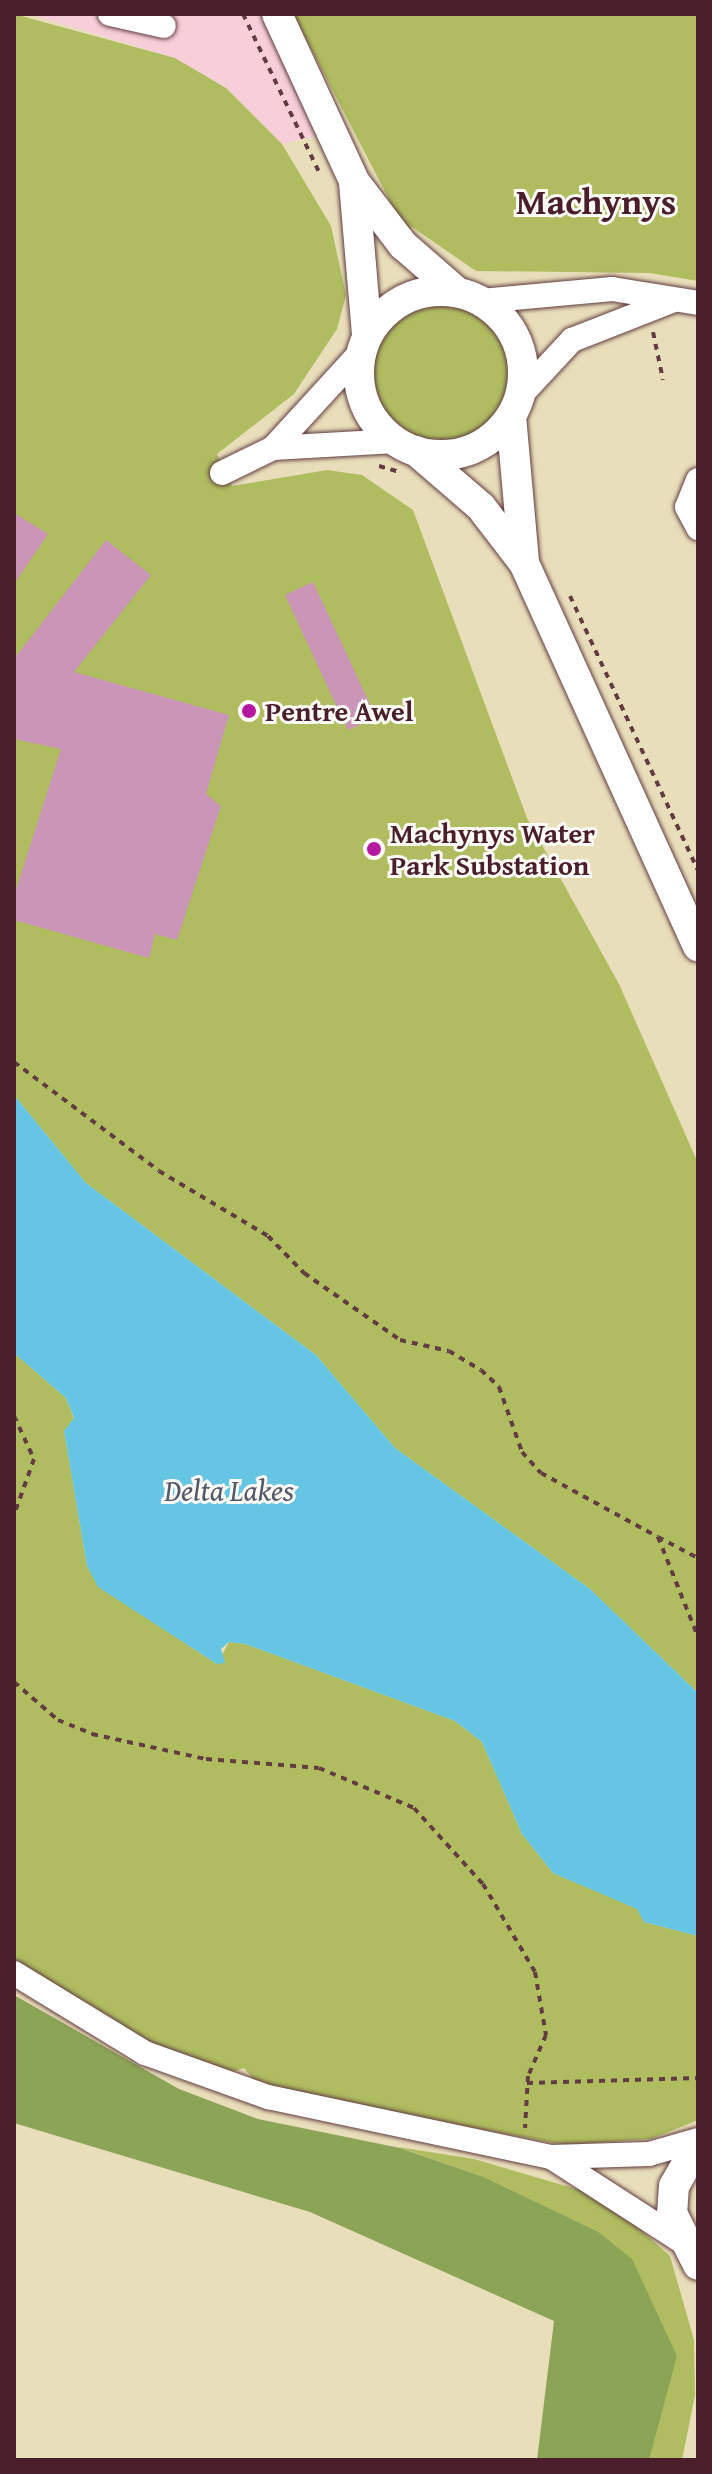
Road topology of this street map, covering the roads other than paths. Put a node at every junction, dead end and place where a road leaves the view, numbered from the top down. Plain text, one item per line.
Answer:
1 (110, 14) edge
2 (277, 14) edge
3 (156, 20) edge
4 (340, 184) junction
5 (469, 296) junction
6 (687, 301) edge
7 (364, 344) junction
8 (515, 407) junction
9 (406, 446) junction
10 (273, 448) junction
11 (222, 473) dead end
12 (698, 480) edge
13 (698, 528) edge
14 (524, 563) junction
15 (698, 946) edge
16 (14, 1973) edge
17 (698, 2142) edge
18 (551, 2157) junction
19 (693, 2261) edge

1 - 3 street
2 - 4 main road
4 - 5 main road
4 - 7 main road
5 - 6 street
5 - 7 main road
5 - 8 main road
6 - 8 street
7 - 9 main road
7 - 10 street
8 - 9 main road
8 - 14 main road
9 - 10 street
9 - 14 main road
10 - 11 street
12 - 13 street
14 - 15 main road
16 - 18 street
17 - 18 street
17 - 19 main road
18 - 19 street

